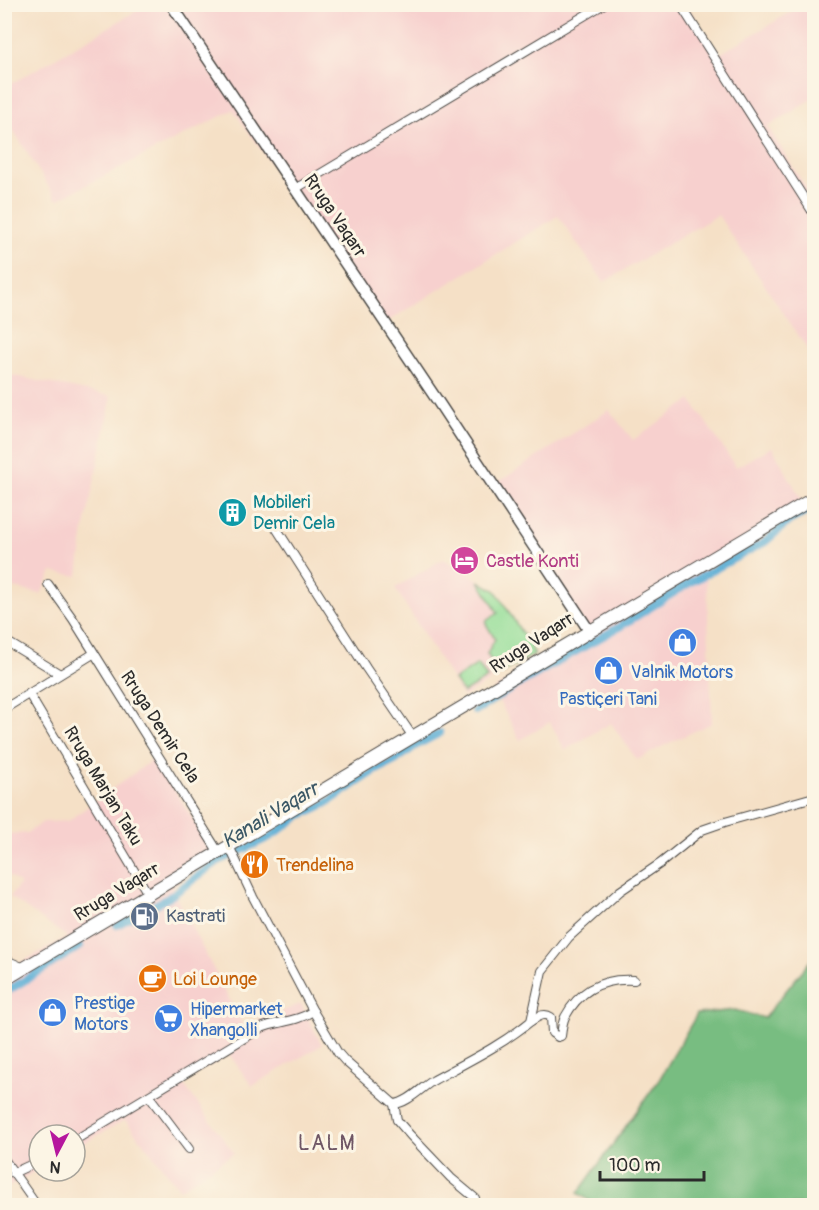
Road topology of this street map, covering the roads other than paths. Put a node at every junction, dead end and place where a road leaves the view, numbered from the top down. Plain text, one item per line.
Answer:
1 (171, 4) edge
2 (604, 4) edge
3 (680, 4) edge
4 (295, 189) junction
5 (814, 214) edge
6 (814, 498) edge
7 (273, 523) dead end
8 (48, 584) dead end
9 (590, 632) junction
10 (4, 640) edge
11 (93, 654) junction
12 (60, 674) junction
13 (29, 694) junction
14 (4, 709) edge
15 (414, 737) junction
16 (814, 797) edge
17 (229, 852) junction
18 (148, 894) junction
19 (4, 959) edge
20 (24, 968) junction
21 (4, 980) edge
22 (634, 980) dead end
23 (313, 1011) junction
24 (531, 1021) junction
25 (149, 1096) junction
26 (394, 1104) junction
27 (87, 1133) edge
28 (189, 1149) dead end
29 (4, 1160) edge
30 (27, 1167) edge
31 (13, 1173) junction
32 (37, 1206) edge
33 (476, 1206) edge

1 - 4 main road, Rruga Vaqarr
2 - 4 street
3 - 5 street
4 - 9 main road, Rruga Vaqarr
6 - 9 main road
7 - 15 street
8 - 11 street, Rruga Demir Cela
9 - 15 main road, Rruga Vaqarr
10 - 12 street
11 - 12 street
11 - 17 street, Rruga Demir Cela
12 - 13 street
13 - 14 street
13 - 18 street, Rruga Marjan Taku
15 - 17 main road, Rruga Vaqarr
16 - 24 street
17 - 18 main road, Rruga Vaqarr
17 - 23 street, Rruga Demir Cela
18 - 20 main road, Rruga Vaqarr
19 - 20 street
20 - 21 main road, Rruga Vaqarr
22 - 24 street
23 - 25 street
23 - 26 street, Rruga Demir Cela
24 - 26 street
25 - 27 street
25 - 28 street
26 - 33 street
29 - 31 street
30 - 31 street
31 - 32 street

